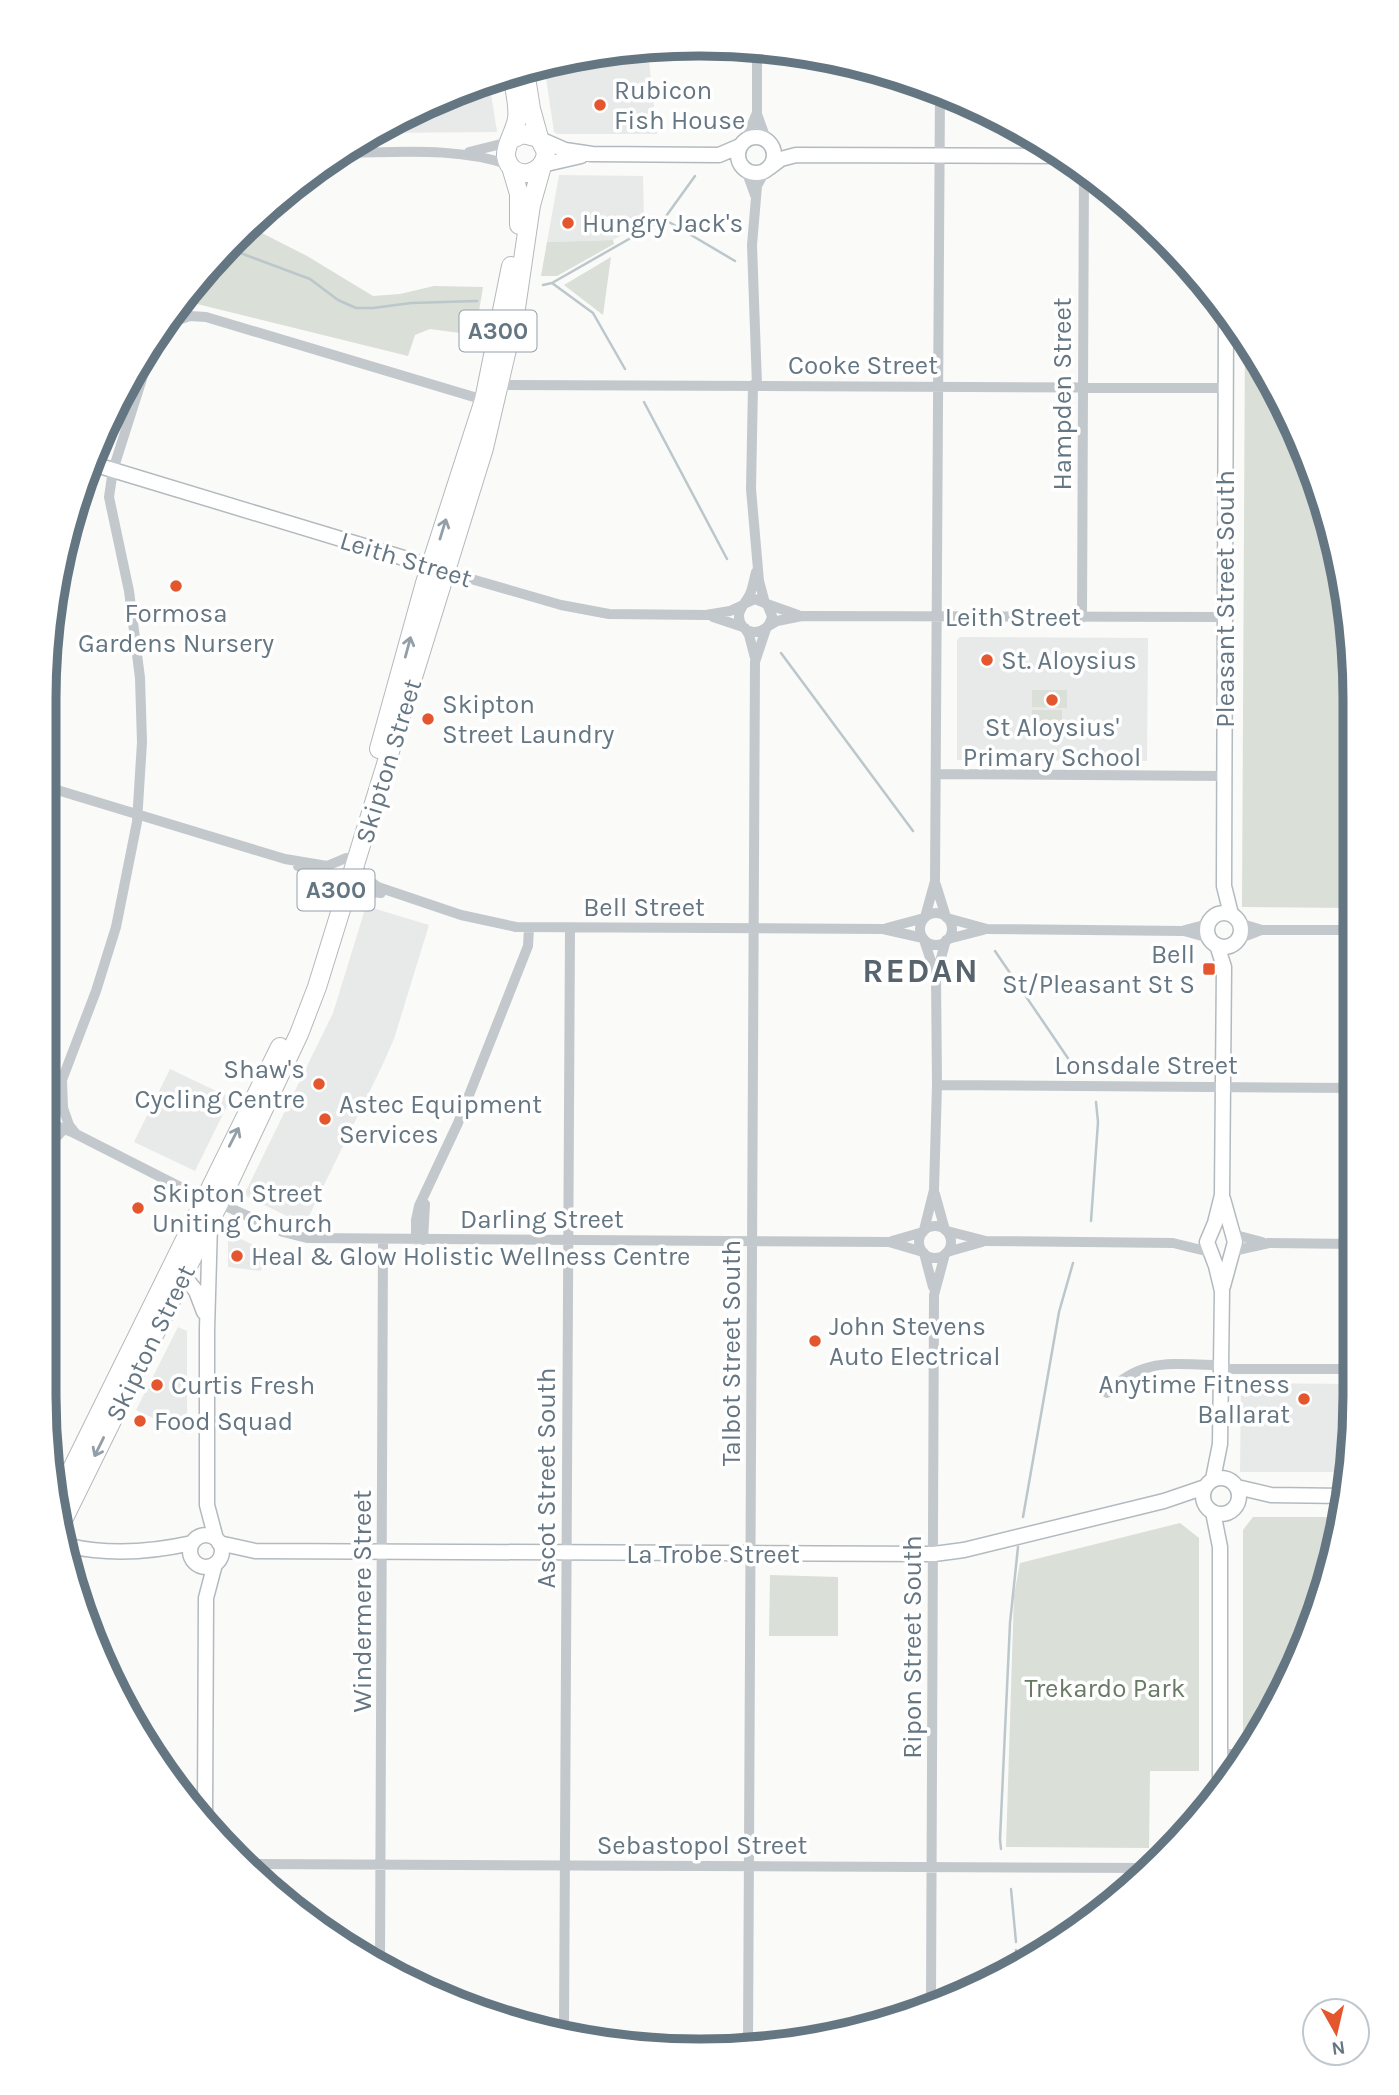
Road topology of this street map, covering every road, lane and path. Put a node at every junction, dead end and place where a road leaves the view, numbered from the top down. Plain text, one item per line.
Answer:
1 (757, 59) edge
2 (526, 80) edge
3 (513, 84) edge
4 (940, 103) edge
5 (757, 114) junction
6 (540, 139) junction
7 (511, 140) junction
8 (769, 142) junction
9 (743, 143) junction
10 (360, 153) edge
11 (458, 153) junction
12 (592, 154) junction
13 (719, 155) junction
14 (796, 155) junction
15 (940, 156) junction
16 (1044, 156) edge
17 (542, 165) junction
18 (510, 166) junction
19 (743, 168) junction
20 (767, 169) junction
21 (1084, 184) edge
22 (755, 199) junction
23 (181, 319) edge
24 (1226, 329) edge
25 (143, 377) edge
26 (500, 385) junction
27 (755, 385) junction
28 (937, 387) junction
29 (1083, 387) junction
30 (1225, 388) junction
31 (484, 400) junction
32 (100, 466) edge
33 (113, 470) junction
34 (758, 565) junction
35 (438, 569) junction
36 (766, 603) junction
37 (744, 604) junction
38 (706, 615) junction
39 (802, 616) junction
40 (937, 617) junction
41 (1224, 617) junction
42 (1082, 618) junction
43 (744, 627) junction
44 (766, 628) junction
45 (755, 662) junction
46 (936, 774) junction
47 (1224, 776) junction
48 (56, 790) edge
49 (137, 814) junction
50 (285, 859) junction
51 (351, 859) junction
52 (935, 881) junction
53 (339, 898) junction
54 (409, 899) junction
55 (946, 917) junction
56 (925, 918) junction
57 (1220, 926) junction
58 (529, 928) junction
59 (570, 928) junction
60 (754, 928) junction
61 (883, 929) junction
62 (987, 929) junction
63 (1262, 930) junction
64 (1343, 930) edge
65 (924, 939) junction
66 (947, 940) junction
67 (1235, 942) junction
68 (1224, 967) junction
69 (936, 976) junction
70 (937, 1086) junction
71 (1223, 1087) junction
72 (1343, 1088) edge
73 (56, 1126) edge
74 (64, 1129) junction
75 (56, 1138) edge
76 (81, 1138) junction
77 (934, 1190) junction
78 (1222, 1195) junction
79 (211, 1200) junction
80 (210, 1222) junction
81 (923, 1231) junction
82 (946, 1231) junction
83 (1211, 1233) junction
84 (1231, 1233) junction
85 (383, 1240) junction
86 (420, 1240) junction
87 (568, 1240) junction
88 (752, 1241) junction
89 (986, 1241) junction
90 (888, 1242) junction
91 (1173, 1243) junction
92 (1269, 1243) junction
93 (1343, 1244) edge
94 (1232, 1252) junction
95 (924, 1253) junction
96 (946, 1253) junction
97 (1211, 1253) junction
98 (178, 1269) junction
99 (1222, 1291) junction
100 (934, 1295) junction
101 (207, 1330) junction
102 (1221, 1367) junction
103 (1343, 1369) edge
104 (1107, 1393) dead end
105 (1220, 1444) junction
106 (1209, 1483) junction
107 (1234, 1483) junction
108 (63, 1487) edge
109 (1270, 1495) junction
110 (1335, 1496) edge
111 (1164, 1501) junction
112 (207, 1504) junction
113 (1234, 1507) junction
114 (1209, 1508) junction
115 (67, 1512) edge
116 (194, 1541) junction
117 (217, 1541) junction
118 (74, 1547) edge
119 (1220, 1547) junction
120 (93, 1550) junction
121 (156, 1550) junction
122 (255, 1551) junction
123 (76, 1552) edge
124 (383, 1552) junction
125 (566, 1553) junction
126 (750, 1554) junction
127 (934, 1554) junction
128 (195, 1561) junction
129 (216, 1562) junction
130 (206, 1598) junction
131 (1220, 1754) junction
132 (1234, 1754) edge
133 (1220, 1773) edge
134 (205, 1807) edge
135 (258, 1864) edge
136 (381, 1864) junction
137 (566, 1866) junction
138 (748, 1866) junction
139 (932, 1867) junction
140 (1136, 1868) edge
141 (380, 1954) edge
142 (931, 1996) edge
143 (564, 2025) edge
144 (748, 2037) edge

1 - 5 street
2 - 6 highway, A300
3 - 7 highway, A300
4 - 15 street
5 - 8 street
5 - 9 street
6 - 7 highway
6 - 12 main road
6 - 17 highway, A300
7 - 11 street
7 - 18 highway, A300
8 - 9 main road
8 - 14 main road
8 - 20 main road
9 - 13 main road
9 - 19 main road
10 - 11 street
11 - 18 street
12 - 13 main road
12 - 17 main road
13 - 19 main road
14 - 15 main road
14 - 20 main road
15 - 16 main road
15 - 28 street
17 - 18 highway
17 - 26 highway, Skipton Street / A300
18 - 31 highway, Skipton Street / A300
19 - 20 main road
19 - 22 street
20 - 22 street
21 - 29 street, Hampden Street
22 - 27 street
23 - 31 street
24 - 30 main road, Pleasant Street South
25 - 33 street
26 - 27 street, Cooke Street
26 - 35 highway, Skipton Street / A300
27 - 28 street, Cooke Street
27 - 34 street
28 - 29 street, Cooke Street
28 - 40 street
29 - 30 street, Cooke Street
29 - 42 street, Hampden Street
30 - 41 main road, Pleasant Street South
35 -> 31 highway, Skipton Street / A300
32 - 33 main road, Leith Street
33 - 35 main road, Leith Street
33 - 49 street
34 - 36 street
34 - 37 street
35 - 38 street, Leith Street
35 - 51 highway, Skipton Street / A300
36 - 37 street
36 - 39 street, Leith Street
36 - 44 street
37 - 38 street, Leith Street
37 - 43 street
38 - 43 street, Leith Street
39 - 40 street, Leith Street
39 - 44 street, Leith Street
40 - 42 street, Leith Street
40 - 46 street
41 - 42 street, Leith Street
41 - 47 main road, Pleasant Street South
43 - 44 street
43 - 45 street, Talbot Street South
44 - 45 street, Talbot Street South
45 - 60 street, Talbot Street South
46 - 47 street
46 - 52 street
47 - 57 main road, Pleasant Street South
48 - 49 street
49 - 50 street
49 - 76 street
50 - 51 street
50 - 53 street
51 - 53 highway, Skipton Street / A300
51 - 54 street, Bell Street
52 - 55 street
52 - 56 street
53 - 54 street, Bell Street
53 - 79 highway, Skipton Street / A300
54 - 58 street, Bell Street
55 - 56 street
55 - 62 street
55 - 66 street
56 - 61 street, Bell Street
56 - 65 street
57 - 62 street
57 - 63 street
57 - 67 main road
57 - 67 main road, Pleasant Street South
57 - 68 main road, Pleasant Street South
58 - 59 street, Bell Street
58 - 86 street
59 - 60 street, Bell Street
59 - 87 street, Ascot Street South
60 - 61 street, Bell Street
60 - 88 street, Talbot Street South
61 - 65 street, Bell Street
62 - 66 street
63 - 64 street
63 - 67 street
65 - 66 street
65 - 69 street
66 - 69 street
67 - 68 main road, Pleasant Street South
68 - 71 main road, Pleasant Street South
69 - 70 street
70 - 71 street, Lonsdale Street
70 - 77 street
71 - 72 street, Lonsdale Street
71 - 78 main road, Pleasant Street South
73 - 74 street, Darling Street
74 - 75 street
74 - 76 street, Darling Street
76 - 79 street, Darling Street
77 - 81 street
77 - 82 street
78 - 83 main road, Pleasant Street South
78 - 84 main road, Pleasant Street South
79 - 80 highway, Skipton Street / A300
79 - 85 street, Darling Street
79 - 98 highway, Skipton Street / A300
80 - 98 highway, Skipton Street / A300
80 - 101 main road
81 - 82 street
81 - 90 street, Darling Street
81 - 95 street
82 - 89 street
82 - 96 street
83 - 84 main road
83 - 91 street
83 - 97 main road
84 - 92 street
84 - 94 main road
85 - 86 street, Darling Street
85 - 124 street, Windermere Street
86 - 87 street, Darling Street
87 - 88 street, Darling Street
87 - 125 street, Ascot Street South
88 - 90 street, Darling Street
88 - 126 street, Talbot Street South
89 - 91 street
89 - 96 street
90 - 95 street, Darling Street
91 - 97 street
92 - 93 street
92 - 94 street
94 - 97 main road
94 - 99 main road
95 - 96 street
95 - 100 street, Ripon Street South
96 - 100 street, Ripon Street South
97 - 99 main road
98 - 101 main road
98 - 108 highway, Skipton Street / A300
98 -> 115 highway, Skipton Street / A300
99 - 102 main road
100 - 127 street, Ripon Street South
101 - 112 main road
102 - 103 street
102 - 104 street
102 - 105 main road
105 - 106 main road
105 - 107 main road
106 - 107 main road
106 - 111 main road, La Trobe Street
106 - 114 main road
107 - 109 main road
107 - 113 main road
109 - 110 main road
109 - 113 main road
111 - 114 main road, La Trobe Street
111 - 127 main road, La Trobe Street
112 - 116 main road
112 - 117 main road
113 - 114 main road
113 - 119 main road
114 - 119 main road
116 - 117 main road
116 - 121 main road
116 - 128 main road
117 - 122 main road, La Trobe Street
117 - 129 main road
118 - 120 main road
119 - 131 main road
120 - 121 main road
120 - 123 main road
121 - 128 main road
122 - 124 main road, La Trobe Street
122 - 129 main road, La Trobe Street
124 - 125 main road, La Trobe Street
124 - 136 street, Windermere Street
125 - 126 main road, La Trobe Street
125 - 137 street, Ascot Street South
126 - 127 main road, La Trobe Street
126 - 138 street, Talbot Street South
127 - 139 street, Ripon Street South
128 - 129 main road
128 - 130 main road
129 - 130 main road
130 - 134 main road
131 - 132 street
131 - 133 main road
135 - 136 street, Sebastopol Street
136 - 137 street, Sebastopol Street
136 - 141 street, Windermere Street
137 - 138 street, Sebastopol Street
137 - 143 street, Ascot Street South
138 - 139 street, Sebastopol Street
138 - 144 street, Talbot Street South
139 - 140 street, Sebastopol Street
139 - 142 street, Ripon Street South

